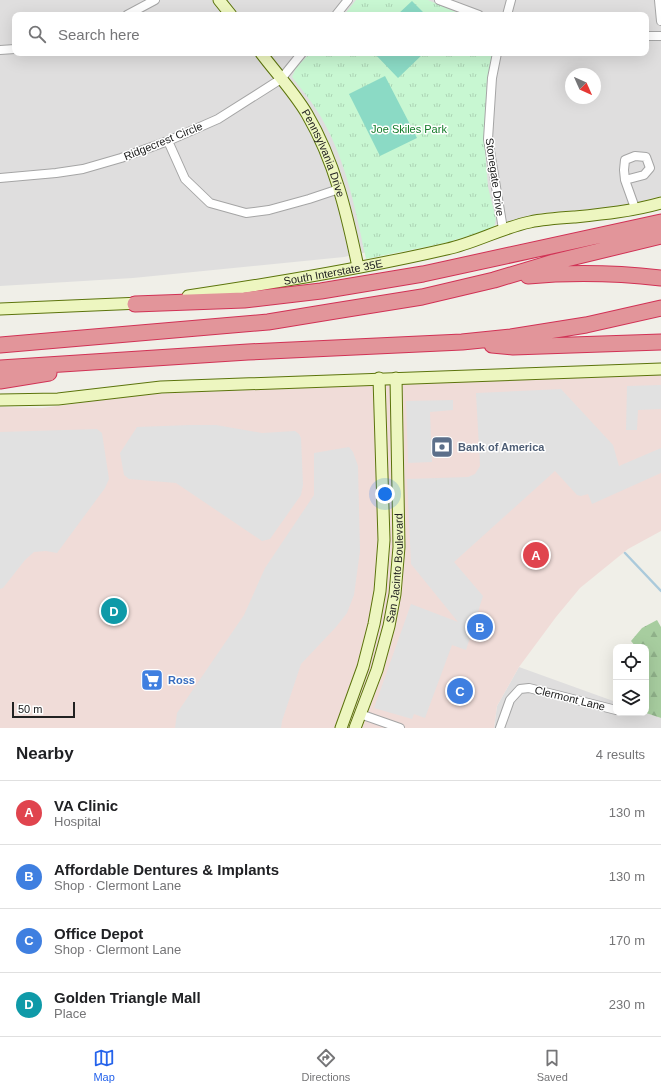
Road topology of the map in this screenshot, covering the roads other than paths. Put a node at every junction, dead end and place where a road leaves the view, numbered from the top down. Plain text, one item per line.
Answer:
1 (155, 0) edge
2 (219, 0) edge
3 (348, 0) edge
4 (439, 0) edge
5 (511, 0) edge
6 (659, 0) edge
7 (133, 12) edge
8 (229, 12) edge
9 (338, 12) edge
10 (471, 12) edge
11 (508, 12) edge
12 (661, 21) edge
13 (661, 32) edge
14 (649, 36) edge
15 (661, 36) edge
16 (12, 49) edge
17 (0, 50) edge
18 (263, 56) edge
19 (300, 56) edge
20 (497, 56) edge
21 (281, 79) junction
22 (168, 141) junction
23 (0, 178) edge
24 (625, 180) dead end
25 (339, 189) junction
26 (661, 203) edge
27 (635, 208) junction
28 (661, 222) edge
29 (503, 229) junction
30 (661, 236) edge
31 (358, 267) junction
32 (661, 278) edge
33 (494, 280) junction
34 (135, 304) junction
35 (661, 308) edge
36 (0, 309) edge
37 (462, 342) junction
38 (661, 342) edge
39 (0, 345) edge
40 (141, 359) junction
41 (0, 368) edge
42 (661, 369) edge
43 (379, 378) junction
44 (396, 378) junction
45 (0, 381) edge
46 (0, 400) edge
47 (380, 591) junction
48 (395, 594) junction
49 (613, 709) edge
50 (345, 714) junction
51 (360, 714) junction
52 (343, 727) edge
53 (355, 728) edge
54 (400, 728) edge
55 (500, 728) edge

1 - 7 street
2 - 8 main road
3 - 9 street
4 - 10 street
5 - 11 street
6 - 12 street
13 - 15 street
14 - 15 street
16 - 17 street
18 - 21 main road, Pennsylvania Drive
19 - 21 street, Ridgecrest Circle
20 - 29 street, Stonegate Drive
21 - 22 street, Ridgecrest Circle
21 - 25 main road, Pennsylvania Drive
22 - 23 street, Ridgecrest Circle
22 - 25 street
24 - 27 street
25 - 31 main road, Pennsylvania Drive
26 - 27 main road, South Interstate 35E
27 - 29 main road, South Interstate 35E
28 - 34 highway
29 - 31 main road, South Interstate 35E
30 - 33 highway
31 - 34 main road, South Interstate 35E
32 - 33 highway
33 - 39 highway
34 - 36 main road, South Interstate 35E
35 - 37 highway
37 - 38 highway
37 - 40 highway
40 - 41 highway
40 - 45 highway
42 - 44 main road
43 - 44 main road
43 - 46 main road
43 - 47 main road, San Jacinto Boulevard
44 - 48 main road, San Jacinto Boulevard
47 - 48 main road
47 - 50 main road, San Jacinto Boulevard
48 - 51 main road, San Jacinto Boulevard
49 - 55 street, Clermont Lane
50 - 51 main road
50 - 52 main road, San Jacinto Boulevard
51 - 53 main road, San Jacinto Boulevard
51 - 54 street

